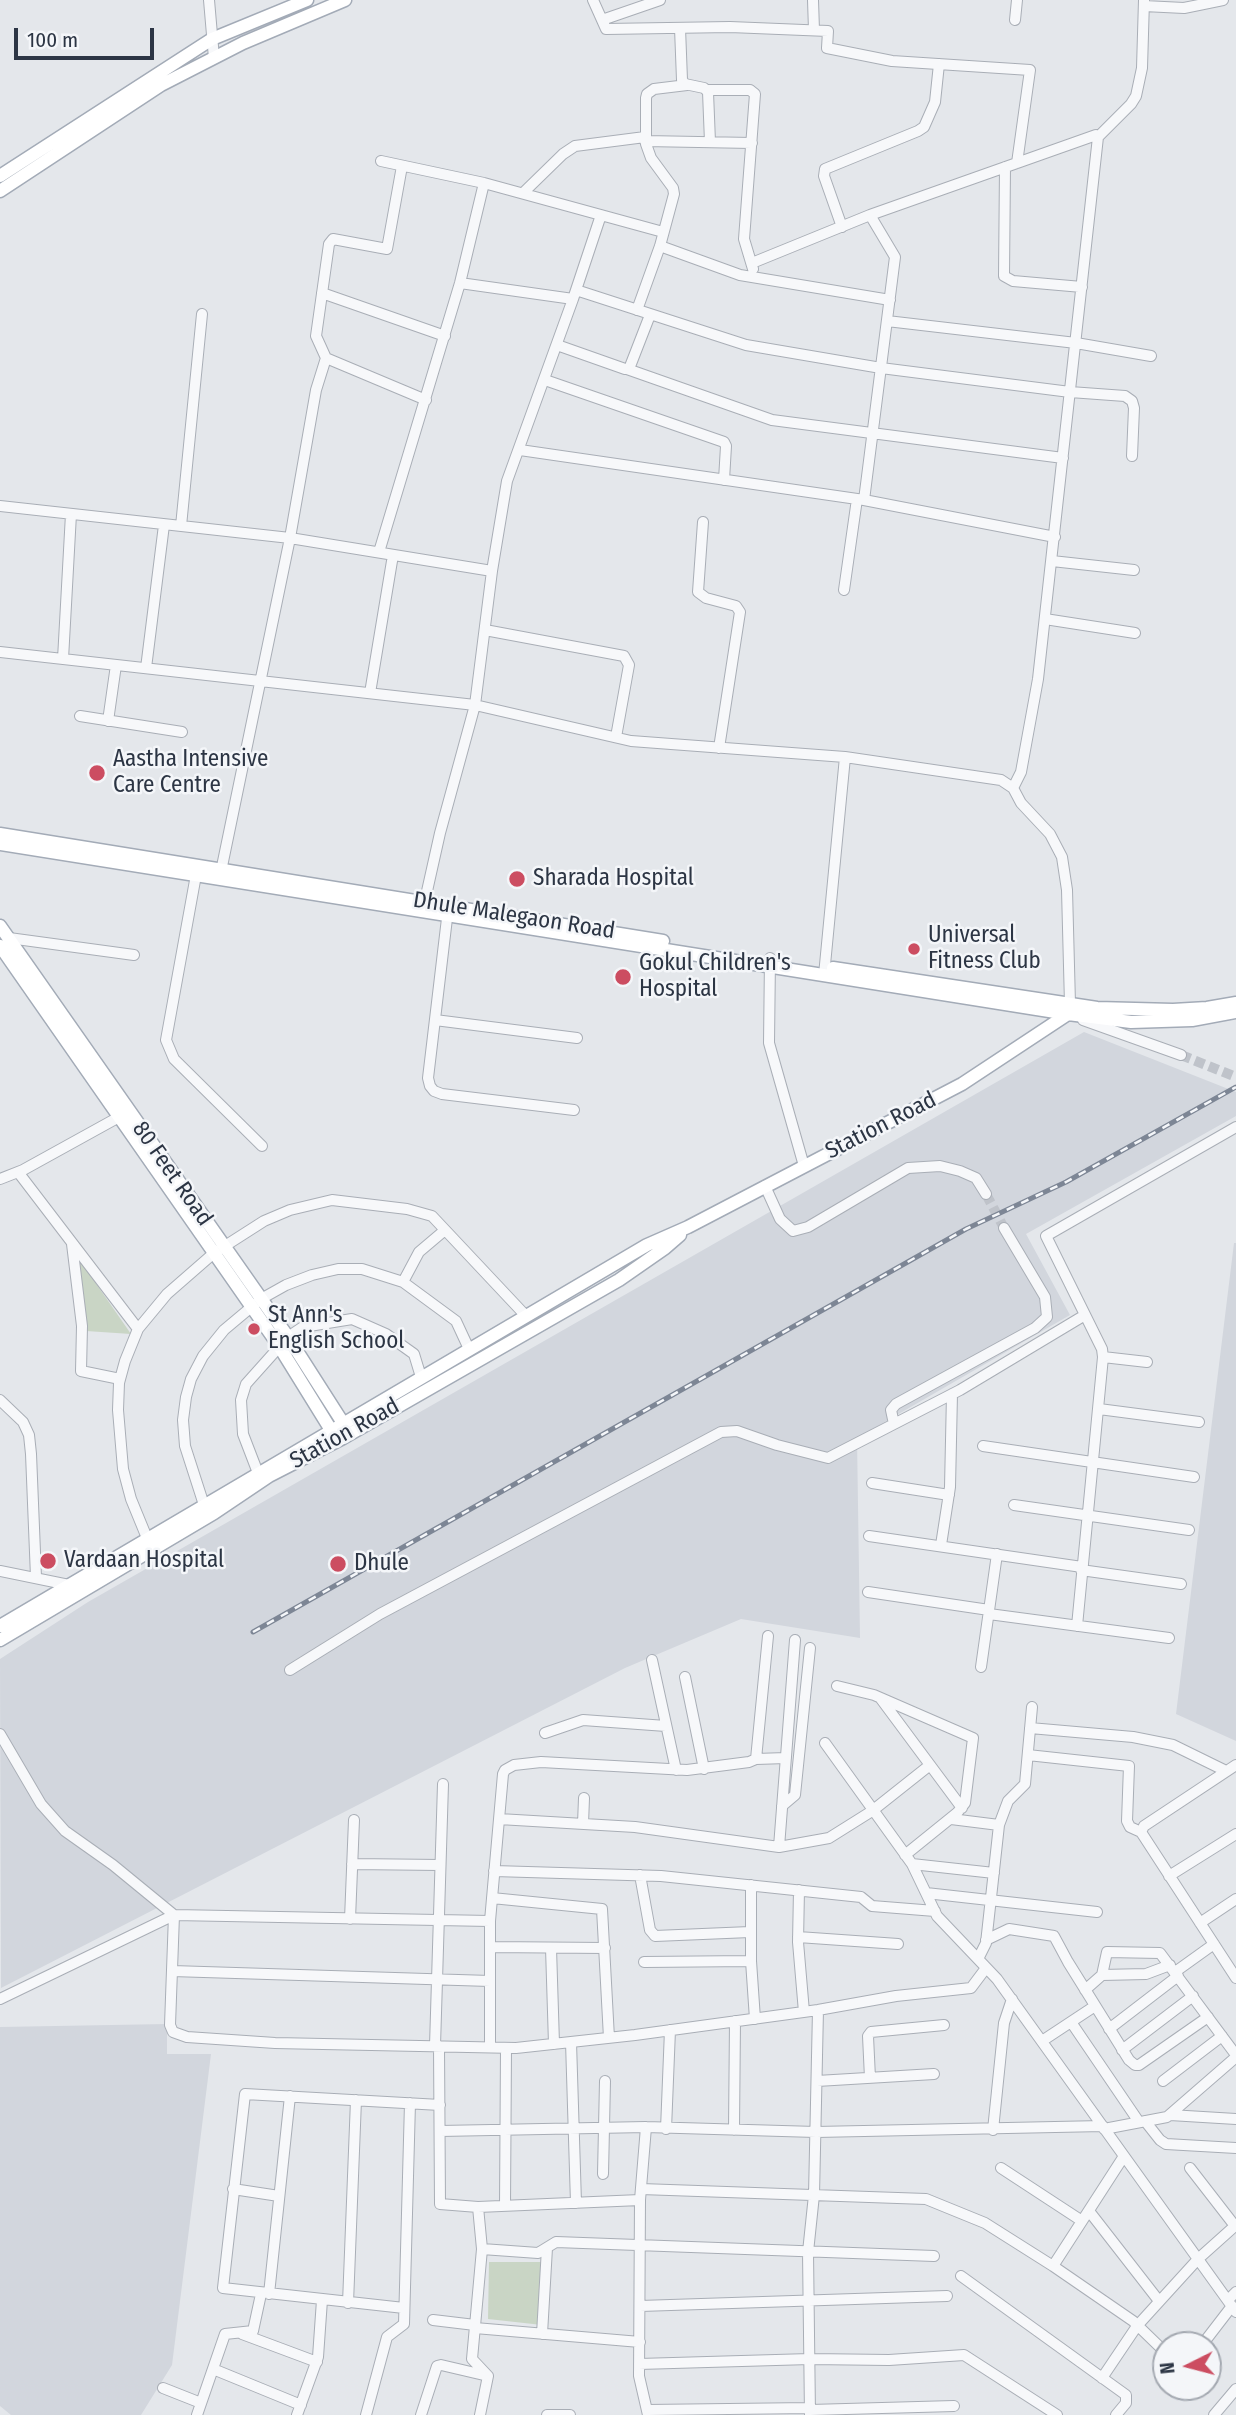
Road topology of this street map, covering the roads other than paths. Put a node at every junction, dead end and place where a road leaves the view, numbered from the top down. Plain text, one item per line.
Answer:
1 (209, 0) edge
2 (307, 0) edge
3 (345, 0) edge
4 (593, 0) edge
5 (660, 0) edge
6 (813, 0) edge
7 (1017, 0) edge
8 (1223, 0) edge
9 (1144, 3) edge
10 (602, 20) junction
11 (1015, 20) dead end
12 (680, 28) junction
13 (814, 30) junction
14 (212, 39) junction
15 (214, 58) junction
16 (939, 64) junction
17 (687, 85) junction
18 (706, 90) junction
19 (1098, 137) junction
20 (645, 139) junction
21 (710, 142) junction
22 (752, 143) junction
23 (381, 161) dead end
24 (1017, 163) junction
25 (402, 166) junction
26 (1005, 167) junction
27 (0, 176) edge
28 (484, 183) junction
29 (0, 191) edge
30 (523, 194) junction
31 (601, 215) junction
32 (870, 215) junction
33 (842, 227) junction
34 (663, 232) junction
35 (660, 246) junction
36 (752, 263) junction
37 (757, 278) junction
38 (460, 283) junction
39 (1082, 287) junction
40 (322, 293) junction
41 (575, 295) junction
42 (890, 300) junction
43 (637, 310) junction
44 (202, 314) dead end
45 (650, 314) junction
46 (887, 321) junction
47 (445, 336) junction
48 (1076, 344) junction
49 (557, 345) junction
50 (1152, 356) dead end
51 (326, 358) junction
52 (881, 368) junction
53 (627, 369) junction
54 (545, 380) junction
55 (1070, 392) junction
56 (426, 400) junction
57 (873, 433) junction
58 (520, 450) junction
59 (1132, 456) dead end
60 (1063, 458) junction
61 (724, 480) junction
62 (861, 500) junction
63 (0, 506) edge
64 (71, 514) junction
65 (703, 522) dead end
66 (164, 525) junction
67 (181, 526) junction
68 (1055, 537) junction
69 (290, 538) junction
70 (379, 552) junction
71 (393, 555) junction
72 (1052, 561) junction
73 (1134, 570) dead end
74 (492, 571) junction
75 (844, 590) dead end
76 (1045, 619) junction
77 (485, 630) junction
78 (1136, 633) dead end
79 (0, 652) edge
80 (62, 659) junction
81 (116, 665) junction
82 (146, 668) junction
83 (261, 681) junction
84 (370, 693) junction
85 (475, 705) junction
86 (80, 716) dead end
87 (108, 721) junction
88 (182, 732) dead end
89 (616, 737) junction
90 (719, 748) junction
91 (845, 757) junction
92 (1013, 788) junction
93 (0, 834) edge
94 (0, 844) edge
95 (220, 874) junction
96 (196, 875) junction
97 (424, 907) junction
98 (448, 910) junction
99 (0, 926) edge
100 (4, 942) edge
101 (134, 955) dead end
102 (769, 962) junction
103 (825, 971) junction
104 (1236, 1003) edge
105 (1069, 1009) junction
106 (1236, 1012) edge
107 (435, 1020) junction
108 (577, 1038) dead end
109 (1181, 1055) tunnel mouth
110 (574, 1110) dead end
111 (119, 1117) junction
112 (1236, 1127) edge
113 (262, 1146) dead end
114 (804, 1166) junction
115 (18, 1172) junction
116 (0, 1179) edge
117 (765, 1186) junction
118 (986, 1194) tunnel mouth
119 (688, 1227) junction
120 (1004, 1228) tunnel mouth
121 (445, 1230) junction
122 (72, 1241) junction
123 (219, 1249) junction
124 (403, 1282) junction
125 (256, 1303) junction
126 (1085, 1315) junction
127 (526, 1316) junction
128 (138, 1329) junction
129 (283, 1342) junction
130 (469, 1349) junction
131 (1103, 1357) junction
132 (1147, 1362) dead end
133 (421, 1377) junction
134 (120, 1380) junction
135 (952, 1394) junction
136 (0, 1400) edge
137 (1099, 1409) junction
138 (1199, 1422) dead end
139 (343, 1423) junction
140 (894, 1424) junction
141 (331, 1430) junction
142 (983, 1447) dead end
143 (1093, 1462) junction
144 (258, 1473) junction
145 (1194, 1477) dead end
146 (872, 1483) dead end
147 (949, 1496) junction
148 (204, 1505) junction
149 (1014, 1505) dead end
150 (1087, 1515) junction
151 (1189, 1530) dead end
152 (869, 1536) dead end
153 (147, 1538) junction
154 (942, 1545) junction
155 (998, 1554) junction
156 (1081, 1569) junction
157 (0, 1571) edge
158 (36, 1577) junction
159 (68, 1584) junction
160 (1181, 1584) dead end
161 (85, 1588) junction
162 (868, 1592) dead end
163 (989, 1612) junction
164 (0, 1626) edge
165 (1077, 1626) junction
166 (768, 1636) dead end
167 (1169, 1638) dead end
168 (0, 1640) edge
169 (795, 1640) dead end
170 (810, 1648) dead end
171 (652, 1660) dead end
172 (981, 1667) dead end
173 (290, 1670) dead end
174 (685, 1677) dead end
175 (837, 1686) dead end
176 (881, 1698) junction
177 (1032, 1707) dead end
178 (666, 1726) junction
179 (1030, 1728) junction
180 (545, 1733) dead end
181 (0, 1734) edge
182 (825, 1743) dead end
183 (1028, 1755) junction
184 (786, 1758) junction
185 (756, 1759) junction
186 (930, 1765) junction
187 (1236, 1765) edge
188 (704, 1769) junction
189 (676, 1770) junction
190 (1226, 1771) junction
191 (443, 1784) dead end
192 (584, 1798) dead end
193 (782, 1806) junction
194 (962, 1808) junction
195 (872, 1811) junction
196 (354, 1819) dead end
197 (499, 1819) junction
198 (951, 1819) junction
199 (583, 1824) junction
200 (999, 1825) junction
201 (1141, 1832) junction
202 (1236, 1834) edge
203 (779, 1847) junction
204 (908, 1860) junction
205 (352, 1864) junction
206 (440, 1865) junction
207 (494, 1871) junction
208 (994, 1873) junction
209 (640, 1875) junction
210 (1169, 1876) junction
211 (751, 1885) junction
212 (799, 1890) junction
213 (926, 1893) junction
214 (492, 1898) junction
215 (1236, 1899) edge
216 (990, 1900) junction
217 (935, 1911) junction
218 (1097, 1912) dead end
219 (174, 1915) junction
220 (350, 1919) junction
221 (437, 1920) junction
222 (490, 1921) junction
223 (1200, 1923) junction
224 (750, 1932) junction
225 (798, 1937) junction
226 (986, 1940) junction
227 (898, 1944) dead end
228 (1214, 1944) junction
229 (490, 1948) junction
230 (551, 1948) junction
231 (605, 1948) junction
232 (978, 1959) junction
233 (751, 1961) junction
234 (643, 1962) dead end
235 (986, 1968) junction
236 (172, 1971) junction
237 (1174, 1971) junction
238 (1102, 1975) junction
239 (1236, 1978) edge
240 (436, 1981) junction
241 (490, 1981) junction
242 (1085, 1990) junction
243 (1193, 1996) junction
244 (0, 1999) edge
245 (1012, 1999) junction
246 (1095, 2006) junction
247 (818, 2010) junction
248 (804, 2012) junction
249 (1208, 2017) junction
250 (755, 2019) junction
251 (735, 2021) junction
252 (1071, 2022) junction
253 (944, 2025) dead end
254 (1109, 2029) junction
255 (670, 2030) junction
256 (1222, 2036) junction
257 (609, 2038) junction
258 (1042, 2041) junction
259 (571, 2042) junction
260 (554, 2044) junction
261 (437, 2046) junction
262 (490, 2047) junction
263 (506, 2048) junction
264 (1122, 2050) junction
265 (1236, 2056) edge
266 (934, 2074) dead end
267 (870, 2078) junction
268 (605, 2081) dead end
269 (817, 2081) junction
270 (1163, 2081) dead end
271 (290, 2096) junction
272 (356, 2100) junction
273 (410, 2103) junction
274 (440, 2105) junction
275 (1170, 2115) junction
276 (1236, 2119) edge
277 (1142, 2122) junction
278 (605, 2127) junction
279 (646, 2127) junction
280 (1104, 2127) junction
281 (572, 2128) junction
282 (506, 2129) junction
283 (666, 2129) junction
284 (734, 2130) junction
285 (993, 2130) junction
286 (440, 2131) junction
287 (816, 2132) junction
288 (1236, 2148) edge
289 (1125, 2156) junction
290 (1001, 2168) dead end
291 (1190, 2168) dead end
292 (603, 2175) dead end
293 (233, 2189) junction
294 (640, 2194) junction
295 (814, 2195) junction
296 (279, 2196) junction
297 (576, 2203) junction
298 (505, 2206) junction
299 (478, 2207) junction
300 (1089, 2211) junction
301 (1082, 2221) junction
302 (1235, 2228) edge
303 (640, 2246) junction
304 (547, 2248) junction
305 (482, 2249) junction
306 (808, 2252) junction
307 (934, 2256) dead end
308 (1198, 2259) junction
309 (1053, 2266) junction
310 (961, 2276) dead end
311 (1236, 2292) edge
312 (265, 2294) junction
313 (947, 2296) dead end
314 (322, 2300) junction
315 (808, 2300) junction
316 (1159, 2301) junction
317 (348, 2302) junction
318 (640, 2306) junction
319 (1232, 2306) edge
320 (404, 2308) junction
321 (433, 2320) dead end
322 (475, 2326) junction
323 (1137, 2326) junction
324 (1213, 2331) edge
325 (239, 2332) junction
326 (542, 2334) junction
327 (1152, 2340) edge
328 (640, 2342) junction
329 (810, 2359) junction
330 (317, 2362) junction
331 (639, 2364) junction
332 (213, 2369) junction
333 (488, 2376) junction
334 (1102, 2378) junction
335 (163, 2388) dead end
336 (1236, 2389) edge
337 (201, 2403) junction
338 (954, 2406) dead end
339 (299, 2410) edge
340 (810, 2411) edge
341 (647, 2413) edge
342 (197, 2415) edge
343 (366, 2415) edge
344 (421, 2415) edge
345 (480, 2415) edge
346 (547, 2415) edge
347 (570, 2415) edge
348 (1057, 2415) edge
349 (1116, 2415) edge
350 (1214, 2415) edge

1 - 14 street
2 - 14 main road
3 - 15 main road
4 - 10 street
5 - 10 street
6 - 13 street
7 - 11 street
8 - 9 street
9 - 19 street
10 - 12 street
12 - 13 street
12 - 17 street
13 - 16 street
14 - 15 street
14 - 27 main road
15 - 29 main road
16 - 24 street
16 - 33 street
17 - 18 street
17 - 20 street
18 - 21 street
18 - 22 street
19 - 24 street
19 - 39 street
20 - 21 street
20 - 30 street
20 - 34 street
21 - 22 street
22 - 36 street
23 - 25 street
24 - 26 street
25 - 28 street
25 - 40 street
26 - 32 street
26 - 39 street
28 - 30 street
28 - 38 street
30 - 31 street
31 - 34 street
31 - 41 street
32 - 33 street
32 - 42 street
33 - 36 street
34 - 35 street
35 - 37 street
35 - 43 street
36 - 37 street
37 - 42 street
38 - 41 street
38 - 47 street
39 - 48 street
40 - 47 street
40 - 51 street
41 - 43 street
41 - 49 street
42 - 46 street
43 - 45 street
44 - 67 street
45 - 52 street
45 - 53 street
46 - 48 street
46 - 52 street
47 - 56 street
48 - 50 street
48 - 55 street
49 - 53 street
49 - 54 street
51 - 56 street
51 - 69 street
52 - 55 street
52 - 57 street
53 - 57 street
54 - 58 street
54 - 61 street
55 - 59 street
55 - 60 street
56 - 70 street
57 - 60 street
57 - 62 street
58 - 61 street
58 - 74 street
60 - 68 street
61 - 62 street
62 - 68 street
62 - 75 street
63 - 64 street
64 - 66 street
64 - 80 street
65 - 90 street
66 - 67 street
66 - 82 street
67 - 69 street
68 - 72 street
69 - 70 street
69 - 83 street
70 - 71 street
71 - 74 street
71 - 84 street
72 - 73 street
72 - 76 street
74 - 77 street
76 - 78 street
76 - 92 street
77 - 85 street
77 - 89 street
79 - 80 street
80 - 81 street
81 - 82 street
81 - 87 street
82 - 83 street
83 - 84 street
83 - 95 street
84 - 85 street
85 - 89 street
85 - 97 street
86 - 87 street
87 - 88 street
89 - 90 street
90 - 91 street
91 - 92 street
91 - 103 street
92 - 105 street
93 - 95 main road, Dhule Malegaon Road
94 - 96 main road
95 - 96 main road
95 - 97 main road, Dhule Malegaon Road
96 - 113 street
97 - 98 main road, Dhule Malegaon Road
98 - 102 main road, Dhule Malegaon Road
98 - 107 street
99 - 100 main road, 80 Feet Road
100 - 101 street
100 - 111 main road, 80 Feet Road
100 - 123 main road, 80 Feet Road
102 - 103 main road, Dhule Malegaon Road
102 - 114 street
103 - 105 main road, Dhule Malegaon Road
104 - 105 main road, Dhule Malegaon Road
105 - 106 main road, Dhule Malegaon Road
105 - 109 street
105 - 114 main road, Station Road
107 - 108 street
107 - 110 street
111 - 115 street
111 - 123 main road, 80 Feet Road
112 - 126 street
114 - 117 main road, Station Road
115 - 116 street
115 - 122 street
117 - 118 street
117 - 119 main road, Station Road
119 - 127 main road, Station Road
119 - 161 main road, Station Road
120 - 140 street
121 - 123 street
121 - 124 street
121 - 127 street
122 - 128 street
122 - 134 street
123 - 125 main road, 80 Feet Road
123 - 128 street
124 - 125 street
124 - 130 street
125 - 129 main road, 80 Feet Road
125 - 148 street
126 - 131 street
126 - 135 street
127 - 130 main road, Station Road
128 - 134 street
129 - 133 street
129 - 139 main road, 80 Feet Road
129 - 141 main road, 80 Feet Road
129 - 144 street
130 - 133 main road, Station Road
131 - 132 street
131 - 137 street
133 - 139 main road, Station Road
134 - 153 street
135 - 140 street
135 - 147 street
136 - 158 street
137 - 138 street
137 - 143 street
139 - 141 main road, Station Road
140 - 173 street
141 - 144 main road, Station Road
142 - 143 street
143 - 145 street
143 - 150 street
144 - 148 main road, Station Road
146 - 147 street
147 - 154 street
148 - 153 main road, Station Road
149 - 150 street
150 - 151 street
150 - 156 street
152 - 154 street
153 - 159 main road, Station Road
154 - 155 street
155 - 156 street
155 - 163 street
156 - 160 street
156 - 165 street
157 - 158 street
158 - 159 street
159 - 161 street
159 - 164 main road, Station Road
161 - 168 main road, Station Road
162 - 163 street
163 - 165 street
163 - 172 street
165 - 167 street
166 - 185 street
169 - 184 street
170 - 193 street
171 - 178 street
174 - 188 street
175 - 176 street
176 - 186 street
176 - 194 street
177 - 179 street
178 - 180 street
178 - 189 street
179 - 183 street
179 - 190 street
181 - 219 street
182 - 195 street
183 - 200 street
183 - 201 street
184 - 185 street
184 - 193 street
185 - 188 street
186 - 194 street
186 - 195 street
187 - 190 street
188 - 189 street
189 - 197 street
190 - 201 street
191 - 206 street
192 - 199 street
193 - 203 street
194 - 198 street
195 - 203 street
195 - 204 street
196 - 205 street
197 - 199 street
197 - 207 street
198 - 200 street
198 - 204 street
199 - 203 street
200 - 208 street
201 - 210 street
202 - 210 street
204 - 208 street
204 - 213 street
205 - 206 street
205 - 220 street
206 - 221 street
207 - 209 street
207 - 214 street
208 - 216 street
209 - 211 street
209 - 224 street
210 - 223 street
211 - 212 street
211 - 224 street
212 - 217 street
212 - 225 street
213 - 216 street
213 - 217 street
214 - 222 street
214 - 231 street
215 - 223 street
216 - 218 street
216 - 226 street
217 - 232 street
219 - 220 street
219 - 236 street
219 - 244 street
220 - 221 street
221 - 222 street
221 - 240 street
222 - 229 street
223 - 228 street
224 - 233 street
225 - 227 street
225 - 248 street
226 - 232 street
226 - 242 street
228 - 237 street
228 - 239 street
229 - 230 street
229 - 241 street
230 - 231 street
230 - 260 street
231 - 257 street
232 - 235 street
233 - 234 street
233 - 250 street
235 - 245 street
235 - 247 street
236 - 240 street
236 - 261 street
237 - 238 street
237 - 238 street
237 - 243 street
237 - 254 street
238 - 242 street
240 - 241 street
240 - 261 street
241 - 262 street
242 - 246 street
243 - 249 street
243 - 264 street
245 - 258 street
245 - 285 street
246 - 252 street
246 - 254 street
247 - 248 street
247 - 269 street
248 - 250 street
249 - 256 street
249 - 264 street
250 - 251 street
251 - 255 street
251 - 284 street
252 - 258 street
252 - 277 street
253 - 267 street
254 - 264 street
255 - 257 street
255 - 283 street
256 - 265 street
256 - 270 street
257 - 259 street
258 - 280 street
259 - 260 street
259 - 281 street
260 - 263 street
261 - 262 street
261 - 274 street
262 - 263 street
263 - 282 street
265 - 275 street
266 - 267 street
267 - 269 street
268 - 278 street
269 - 287 street
271 - 272 street
271 - 293 street
271 - 296 street
272 - 273 street
272 - 317 street
273 - 274 street
273 - 320 street
274 - 286 street
275 - 276 street
275 - 277 street
277 - 280 street
277 - 288 street
278 - 279 street
278 - 281 street
278 - 292 street
279 - 283 street
279 - 294 street
280 - 285 street
280 - 289 street
281 - 282 street
281 - 297 street
282 - 286 street
282 - 298 street
283 - 284 street
284 - 287 street
285 - 287 street
286 - 299 street
287 - 295 street
289 - 300 street
289 - 308 street
290 - 301 street
291 - 302 street
293 - 296 street
293 - 312 street
294 - 295 street
294 - 297 street
294 - 303 street
295 - 306 street
295 - 309 street
296 - 312 street
297 - 298 street
298 - 299 street
299 - 305 street
300 - 301 street
300 - 316 street
301 - 309 street
302 - 308 street
303 - 304 street
303 - 306 street
303 - 318 street
304 - 305 street
304 - 326 street
305 - 322 street
306 - 307 street
306 - 315 street
308 - 316 street
308 - 319 street
309 - 323 street
310 - 334 street
311 - 319 street
312 - 314 street
312 - 325 street
313 - 315 street
314 - 317 street
314 - 330 street
315 - 318 street
315 - 329 street
316 - 323 street
317 - 320 street
318 - 328 street
319 - 324 street
320 - 343 street
321 - 322 street
322 - 326 street
322 - 333 street
323 - 327 street
323 - 334 street
325 - 330 street
325 - 332 street
326 - 328 street
328 - 331 street
329 - 331 street
329 - 340 street
329 - 348 street
330 - 339 street
331 - 341 street
332 - 337 street
332 - 339 street
333 - 344 street
333 - 345 street
334 - 349 street
335 - 337 street
336 - 350 street
337 - 342 street
338 - 340 street
340 - 341 street
346 - 347 street

